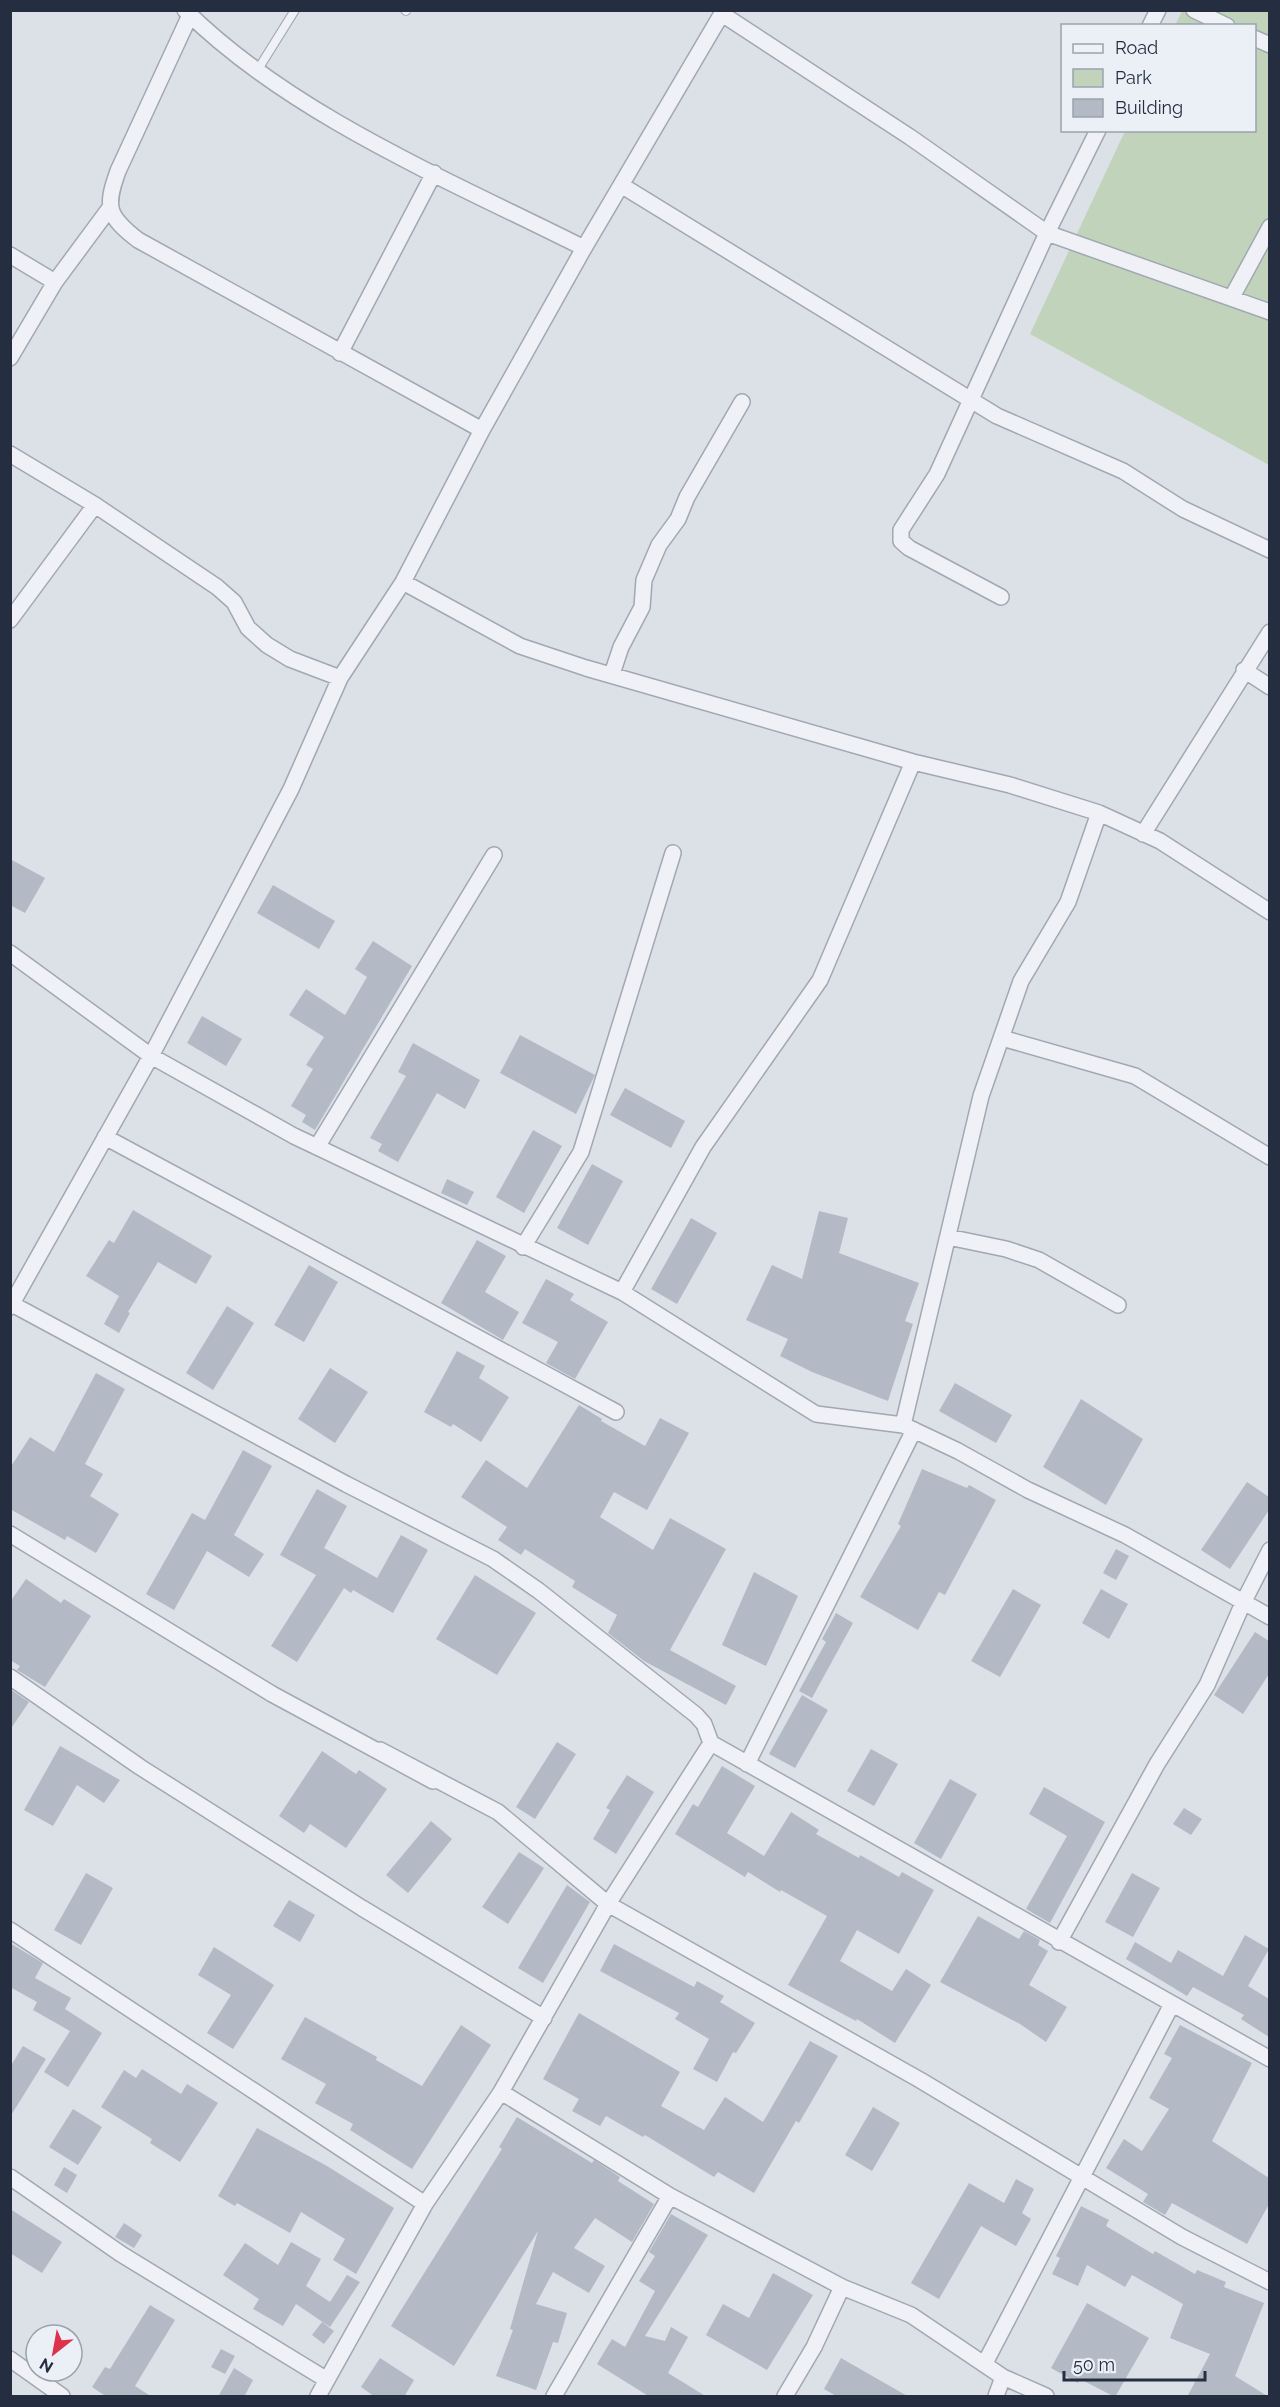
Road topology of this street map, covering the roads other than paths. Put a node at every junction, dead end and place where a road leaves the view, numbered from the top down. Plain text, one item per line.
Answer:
1 (295, 10) edge
2 (1158, 10) edge
3 (1194, 10) edge
4 (723, 12) edge
5 (188, 13) edge
6 (1151, 24) edge
7 (1223, 24) edge
8 (256, 71) junction
9 (1097, 132) edge
10 (434, 173) junction
11 (621, 185) junction
12 (110, 209) junction
13 (1269, 227) edge
14 (1047, 233) junction
15 (584, 248) junction
16 (10, 255) edge
17 (55, 282) junction
18 (1232, 297) junction
19 (1269, 312) edge
20 (340, 353) junction
21 (10, 358) edge
22 (970, 399) junction
23 (742, 402) dead end
24 (482, 430) junction
25 (10, 454) edge
26 (95, 506) junction
27 (1269, 550) edge
28 (404, 582) junction
29 (1001, 597) dead end
30 (10, 620) edge
31 (1269, 632) edge
32 (1244, 670) junction
33 (612, 674) junction
34 (340, 678) junction
35 (1269, 687) edge
36 (913, 762) junction
37 (1099, 813) junction
38 (1143, 834) junction
39 (673, 853) dead end
40 (494, 855) dead end
41 (1269, 912) edge
42 (10, 954) edge
43 (1002, 1038) junction
44 (151, 1056) junction
45 (105, 1137) junction
46 (317, 1147) junction
47 (1269, 1157) edge
48 (948, 1237) junction
49 (523, 1247) junction
50 (622, 1292) junction
51 (11, 1305) edge
52 (1118, 1305) dead end
53 (616, 1412) dead end
54 (908, 1427) junction
55 (10, 1534) edge
56 (1269, 1550) edge
57 (1243, 1603) junction
58 (1269, 1617) edge
59 (10, 1677) edge
60 (711, 1743) junction
61 (747, 1764) junction
62 (608, 1904) junction
63 (10, 1930) edge
64 (1059, 1942) junction
65 (1171, 2006) junction
66 (544, 2018) junction
67 (1269, 2059) edge
68 (501, 2091) junction
69 (1081, 2176) junction
70 (10, 2177) edge
71 (670, 2196) junction
72 (425, 2204) junction
73 (1269, 2282) edge
74 (842, 2288) junction
75 (10, 2359) edge
76 (985, 2363) junction
77 (1003, 2377) junction
78 (327, 2380) junction
79 (62, 2397) edge
80 (318, 2397) edge
81 (554, 2397) edge
82 (785, 2397) edge
83 (996, 2397) edge
84 (1046, 2397) edge

1 - 8 lane
2 - 6 street
3 - 7 street
4 - 11 street
4 - 14 street
5 - 8 street
5 - 12 street
8 - 10 street
9 - 14 street
10 - 15 street
10 - 20 street
11 - 15 street
11 - 22 street
12 - 17 street
12 - 20 street
13 - 18 street
14 - 18 street
14 - 22 street
15 - 24 street
16 - 17 street
17 - 21 street
18 - 19 street
20 - 24 street
22 - 27 street
22 - 29 street
23 - 33 street
24 - 28 street
25 - 26 street
26 - 30 street
26 - 34 street
28 - 33 street
28 - 34 street
31 - 32 street
32 - 35 street
32 - 38 street
33 - 36 street
34 - 44 street
36 - 37 street
36 - 50 street
37 - 38 street
37 - 43 street
38 - 41 street
39 - 49 street
40 - 46 street
42 - 44 street
43 - 47 street
43 - 48 street
44 - 45 street
44 - 46 street
45 - 51 street
45 - 53 street
46 - 49 street
48 - 52 street
48 - 54 street
49 - 50 street
50 - 54 street
51 - 60 street
54 - 57 street
54 - 61 street
55 - 62 street
56 - 57 street
57 - 58 street
57 - 64 street
59 - 66 street
60 - 61 street
60 - 62 street
61 - 64 street
62 - 66 street
62 - 69 street
63 - 72 street
64 - 65 street
65 - 67 street
65 - 69 street
66 - 68 street
68 - 71 street
68 - 72 street
69 - 73 street
69 - 76 street
70 - 78 street
71 - 74 street
71 - 81 street
72 - 78 street
74 - 76 street
74 - 82 street
75 - 79 street
76 - 77 street
77 - 83 street
77 - 84 street
78 - 80 street

